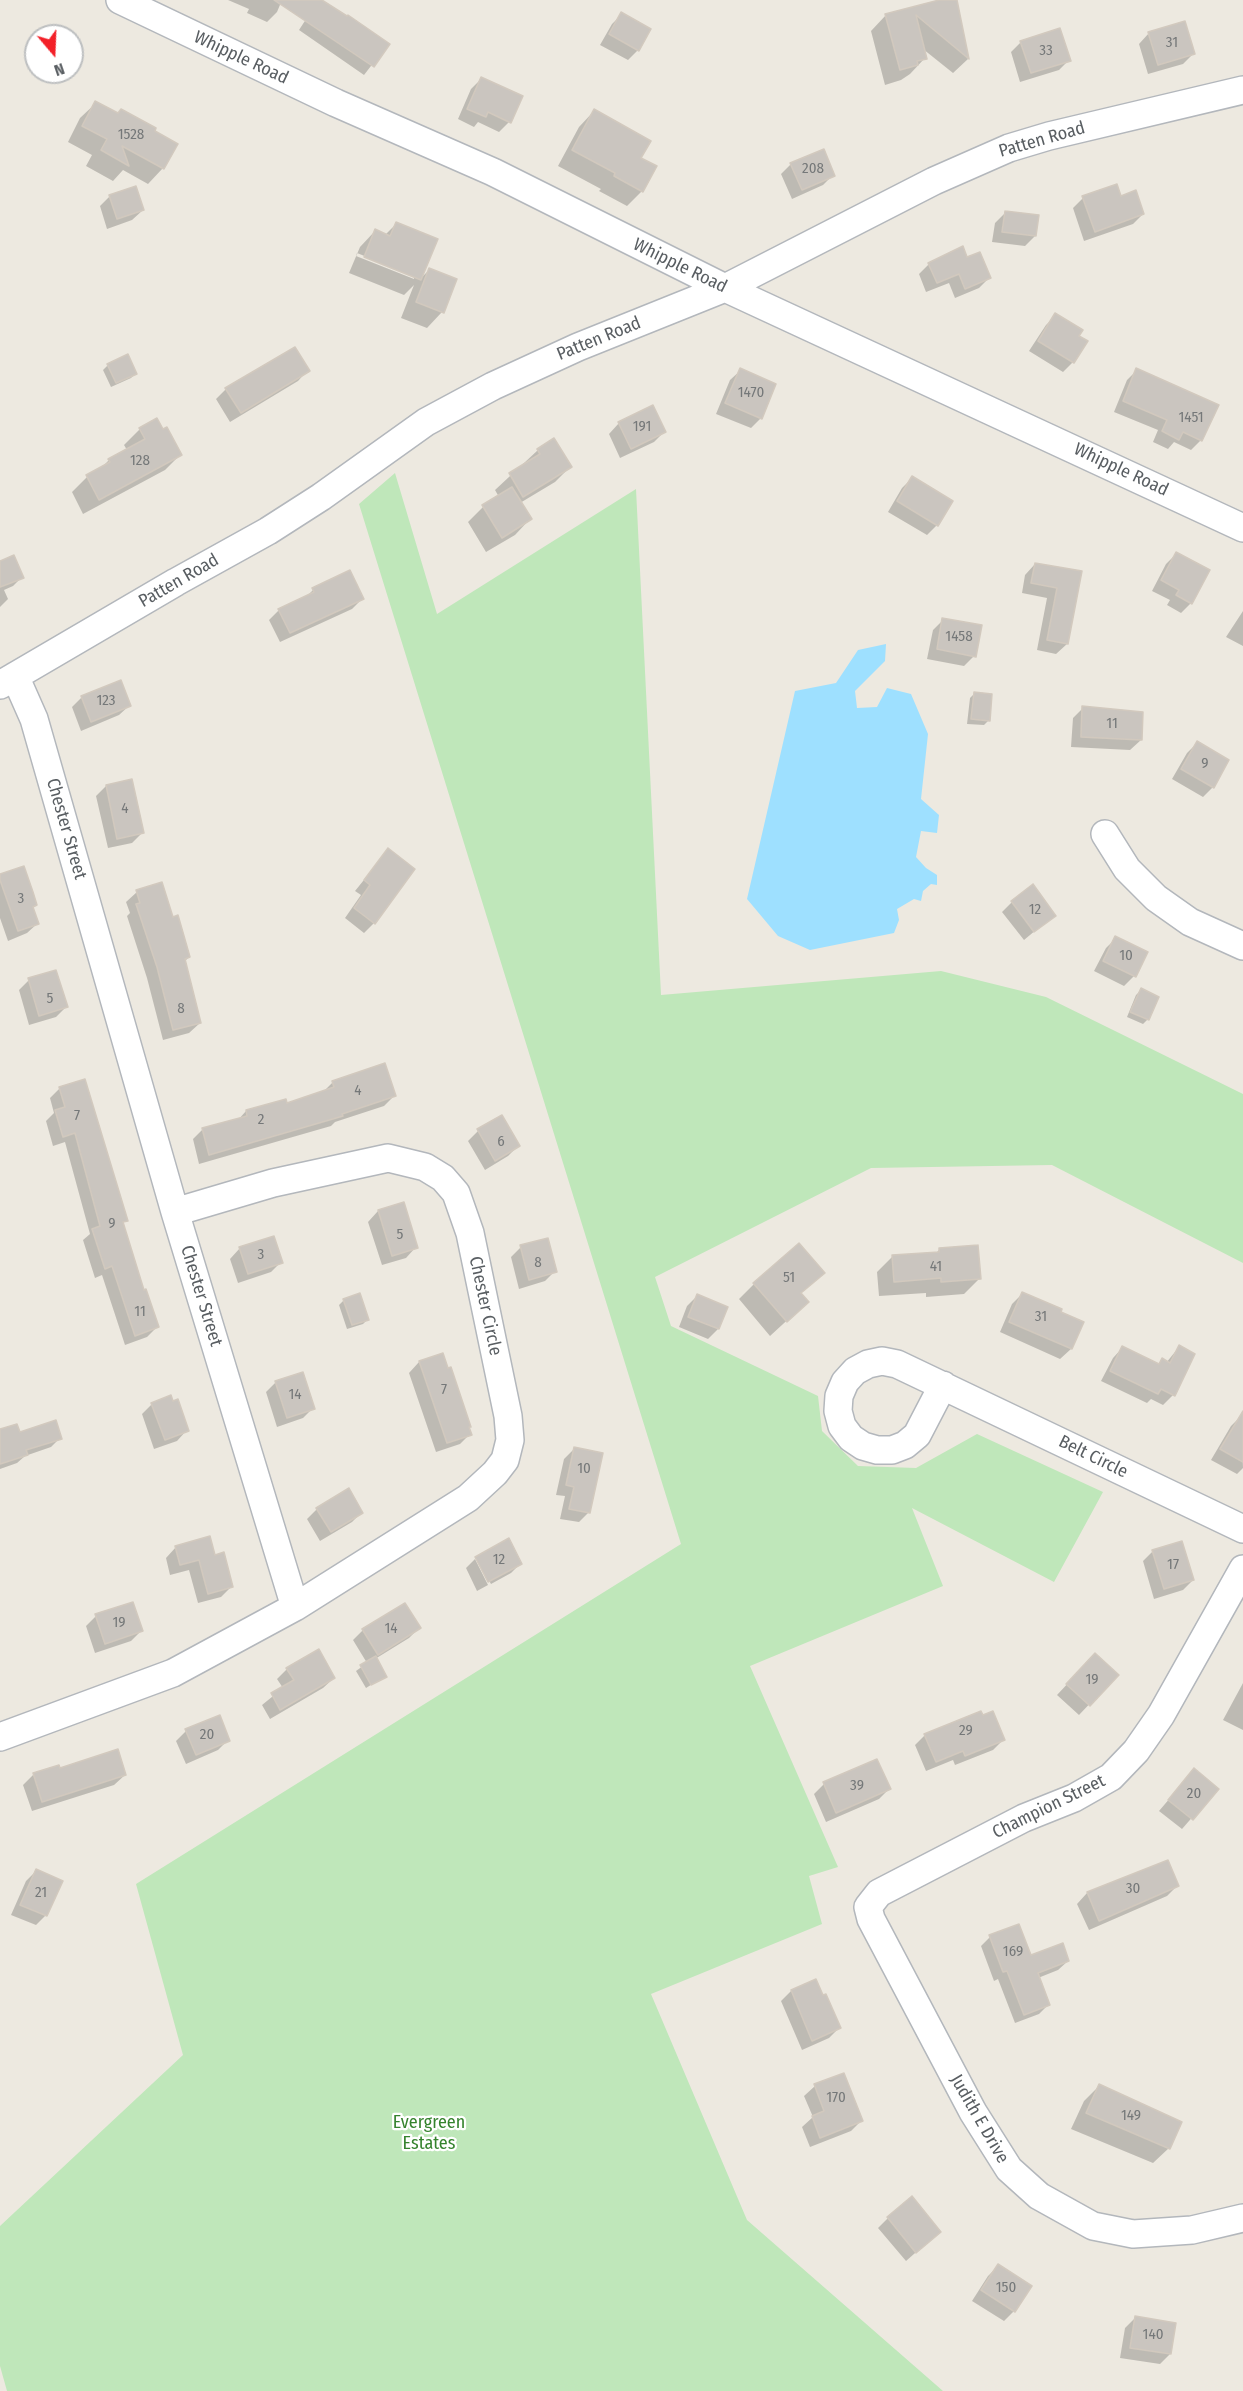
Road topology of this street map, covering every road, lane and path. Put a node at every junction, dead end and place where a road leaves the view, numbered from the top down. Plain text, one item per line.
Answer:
1 (120, 0) edge
2 (1243, 90) edge
3 (725, 288) junction
4 (1243, 528) edge
5 (7, 681) edge
6 (1105, 834) dead end
7 (1243, 946) edge
8 (175, 1212) junction
9 (943, 1385) dead end
10 (1243, 1529) edge
11 (1243, 1569) edge
12 (294, 1606) junction
13 (0, 1737) edge
14 (868, 1906) joint
15 (1243, 2218) edge

1 - 3 street, Whipple Road
2 - 3 street, Patten Road
3 - 4 street, Whipple Road
3 - 5 street, Patten Road
5 - 8 street, Chester Street
6 - 7 street
8 - 12 street, Chester Street
8 - 12 street, Chester Circle
9 - 10 street, Belt Circle
11 - 14 street, Champion Street
12 - 13 street
14 - 15 street, Judith E Drive

